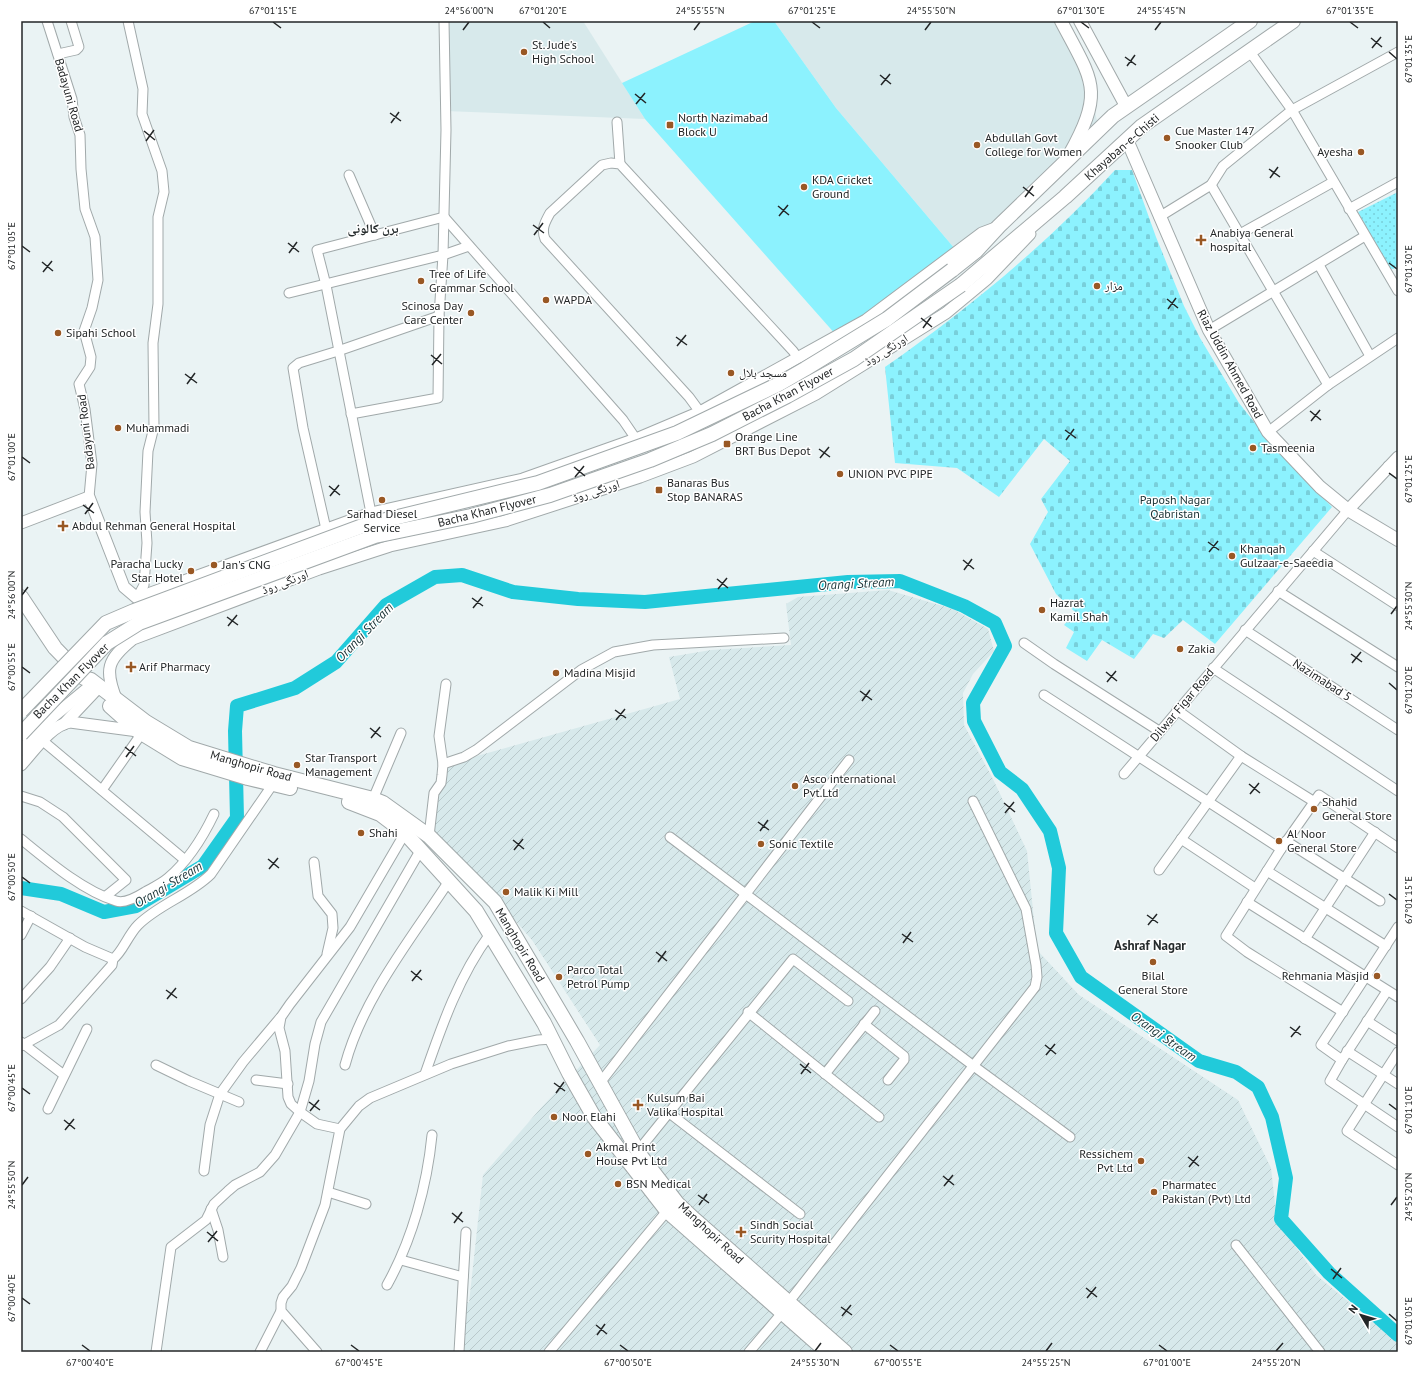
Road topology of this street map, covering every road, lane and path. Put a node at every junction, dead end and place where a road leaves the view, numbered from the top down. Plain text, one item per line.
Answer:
1 (47, 21) edge
2 (71, 21) edge
3 (128, 21) edge
4 (444, 21) edge
5 (1061, 21) edge
6 (1080, 21) edge
7 (1250, 21) edge
8 (1293, 21) edge
9 (1250, 52) junction
10 (1398, 52) edge
11 (58, 54) junction
12 (1126, 106) junction
13 (1292, 110) junction
14 (617, 122) dead end
15 (1127, 140) junction
16 (620, 164) junction
17 (1063, 165) junction
18 (349, 176) dead end
19 (1333, 182) junction
20 (1398, 182) edge
21 (1211, 185) junction
22 (1065, 198) junction
23 (1349, 209) junction
24 (444, 217) junction
25 (1159, 217) junction
26 (999, 226) junction
27 (1240, 234) junction
28 (375, 235) junction
29 (1365, 236) junction
30 (469, 246) junction
31 (443, 255) junction
32 (1319, 265) junction
33 (1394, 278) edge
34 (326, 285) junction
35 (961, 285) joint
36 (1398, 291) edge
37 (1273, 292) junction
38 (289, 293) dead end
39 (439, 316) junction
40 (1209, 330) junction
41 (1398, 338) edge
42 (338, 351) junction
43 (1370, 356) junction
44 (798, 358) junction
45 (1328, 385) junction
46 (700, 412) junction
47 (351, 414) junction
48 (1268, 432) junction
49 (636, 439) junction
50 (1398, 457) edge
51 (1388, 466) junction
52 (1398, 473) edge
53 (89, 497) junction
54 (1348, 510) junction
55 (371, 513) junction
56 (21, 523) edge
57 (326, 529) junction
58 (1398, 540) edge
59 (1313, 551) junction
60 (1278, 591) junction
61 (21, 597) edge
62 (137, 598) junction
63 (1398, 606) edge
64 (1245, 630) junction
65 (784, 638) dead end
66 (1024, 643) dead end
67 (1373, 650) junction
68 (1398, 660) edge
69 (1398, 667) edge
70 (1213, 668) junction
71 (446, 684) dead end
72 (92, 685) junction
73 (1044, 695) dead end
74 (118, 702) junction
75 (1177, 710) junction
76 (21, 711) edge
77 (64, 724) junction
78 (1398, 730) edge
79 (1159, 731) junction
80 (140, 732) junction
81 (401, 733) dead end
82 (21, 734) edge
83 (43, 741) junction
84 (21, 750) edge
85 (186, 753) junction
86 (1139, 755) junction
87 (1242, 756) junction
88 (849, 760) dead end
89 (443, 764) junction
90 (21, 765) edge
91 (1124, 774) dead end
92 (272, 780) junction
93 (102, 790) junction
94 (1398, 791) edge
95 (21, 796) edge
96 (373, 799) junction
97 (973, 801) dead end
98 (1313, 801) junction
99 (1208, 802) junction
100 (214, 814) dead end
101 (1375, 832) junction
102 (405, 833) junction
103 (429, 836) junction
104 (670, 836) dead end
105 (1181, 839) junction
106 (21, 840) edge
107 (1284, 845) junction
108 (1398, 848) edge
109 (420, 851) junction
110 (185, 860) junction
111 (314, 862) dead end
112 (1159, 870) dead end
113 (1267, 871) junction
114 (1344, 878) junction
115 (449, 881) junction
116 (1255, 888) junction
117 (746, 894) junction
118 (106, 896) junction
119 (1380, 901) dead end
120 (1247, 902) junction
121 (1325, 908) junction
122 (21, 911) edge
123 (31, 916) junction
124 (1398, 927) edge
125 (490, 934) junction
126 (21, 935) edge
127 (70, 938) junction
128 (1305, 939) junction
129 (1386, 946) junction
130 (326, 957) junction
131 (113, 959) junction
132 (1366, 977) junction
133 (1387, 990) junction
134 (1398, 997) edge
135 (21, 999) edge
136 (848, 1001) dead end
137 (875, 1011) dead end
138 (748, 1012) junction
139 (1343, 1012) junction
140 (281, 1017) junction
141 (1367, 1021) junction
142 (864, 1024) junction
143 (87, 1029) dead end
144 (573, 1034) junction
145 (552, 1039) junction
146 (1398, 1041) edge
147 (22, 1044) edge
148 (580, 1046) junction
149 (1347, 1051) junction
150 (1398, 1052) edge
151 (561, 1058) junction
152 (1342, 1060) junction
153 (156, 1065) dead end
154 (345, 1065) dead end
155 (974, 1067) junction
156 (425, 1074) junction
157 (825, 1074) junction
158 (1384, 1074) junction
159 (64, 1075) junction
160 (256, 1080) dead end
161 (888, 1080) dead end
162 (600, 1083) junction
163 (288, 1084) junction
164 (1398, 1084) edge
165 (220, 1094) junction
166 (239, 1102) dead end
167 (1364, 1105) junction
168 (48, 1108) dead end
169 (300, 1112) junction
170 (668, 1112) junction
171 (879, 1117) dead end
172 (1398, 1127) edge
173 (340, 1129) junction
174 (432, 1135) dead end
175 (1070, 1137) dead end
176 (638, 1151) junction
177 (1398, 1165) edge
178 (204, 1171) dead end
179 (328, 1192) junction
180 (366, 1204) dead end
181 (211, 1209) junction
182 (667, 1211) junction
183 (800, 1214) dead end
184 (466, 1232) dead end
185 (1236, 1245) dead end
186 (223, 1257) dead end
187 (401, 1260) junction
188 (463, 1277) junction
189 (387, 1285) dead end
190 (785, 1308) junction
191 (282, 1311) junction
192 (156, 1352) edge
193 (260, 1352) edge
194 (317, 1352) edge
195 (459, 1352) edge
196 (549, 1352) edge
197 (749, 1352) edge
198 (827, 1352) edge
199 (845, 1352) edge
200 (1320, 1352) edge

1 - 11 street, Badayuni Road
2 - 11 street
3 - 62 street
4 - 24 street
5 - 17 main road
6 - 12 main road
7 - 12 main road
8 - 9 main road, Khayaban-e-Chisti
9 - 13 street
9 - 15 main road, Khayaban-e-Chisti
10 - 13 street
11 - 53 street, Badayuni Road
12 - 17 main road
13 - 19 street
13 - 21 street
14 - 16 street
15 - 22 main road, Khayaban-e-Chisti
15 - 25 main road, Riaz Uddin Ahmed Road
16 - 44 street
16 - 46 street
17 - 26 main road
18 - 28 street
19 - 23 street
19 - 27 street
20 - 23 street
21 - 25 street
21 - 27 street
22 - 35 main road, Khayaban-e-Chisti
22 - 74 street, اورنگی روڈ
23 - 29 street
24 - 28 street
24 - 30 street
24 - 31 street
25 - 40 main road, Riaz Uddin Ahmed Road
26 - 44 street
26 - 76 main road, Bacha Khan Flyover, bridge
27 - 37 street
28 - 34 street
29 - 32 street
29 - 33 street
30 - 31 street
30 - 49 street
31 - 34 street
31 - 39 street
32 - 37 street
32 - 43 street
33 - 36 street
34 - 38 street
34 - 42 street
35 - 82 main road, Bacha Khan Flyover, bridge
37 - 40 street
37 - 45 street
39 - 42 street
39 - 47 street
40 - 48 main road, Riaz Uddin Ahmed Road
41 - 43 street
42 - 47 street
42 - 57 street
43 - 45 street
44 - 46 street
45 - 48 street
46 - 49 street
47 - 55 street
48 - 54 main road, Riaz Uddin Ahmed Road
49 - 55 street
50 - 51 street, Dilwar Figar Road
51 - 52 street
51 - 54 street, Dilwar Figar Road
53 - 56 street
53 - 62 street
54 - 58 main road, Riaz Uddin Ahmed Road
54 - 59 street, Dilwar Figar Road
55 - 57 street
57 - 62 street
59 - 60 street, Dilwar Figar Road
59 - 63 street
60 - 64 street, Dilwar Figar Road
60 - 67 street
61 - 72 main road, Manghopir Road
64 - 70 street, Dilwar Figar Road
64 - 78 street, Nazimabad 5
65 - 89 street
66 - 79 street
67 - 68 street
67 - 69 street
70 - 75 street, Dilwar Figar Road
70 - 94 street
71 - 89 street
72 - 74 main road, Manghopir Road
72 - 77 street
72 - 80 main road, Manghopir Road
72 - 84 street
73 - 86 street
74 - 85 main road, Manghopir Road
75 - 79 street, Dilwar Figar Road
75 - 87 street
77 - 80 street
77 - 83 street
79 - 86 street, Dilwar Figar Road
80 - 85 main road, Manghopir Road
80 - 93 street
81 - 96 street
83 - 90 street
83 - 93 street
85 - 92 main road, Manghopir Road
86 - 91 street, Dilwar Figar Road
86 - 99 street
87 - 98 street
87 - 99 street
88 - 117 street
89 - 103 street
92 - 96 main road, Manghopir Road
92 - 102 main road, Manghopir Road
92 - 131 street
93 - 110 street
95 - 118 street
96 - 103 main road, Manghopir Road
97 - 155 street
98 - 101 street
98 - 107 street
99 - 105 street
99 - 107 street
100 - 110 street
101 - 108 street
101 - 114 street
102 - 109 main road, Manghopir Road
102 - 130 street
103 - 144 main road, Manghopir Road
104 - 117 street
105 - 112 street
105 - 116 street
106 - 118 street
107 - 113 street
107 - 114 street
109 - 115 main road, Manghopir Road
109 - 169 street
110 - 118 street
111 - 130 street
113 - 116 street
113 - 121 street
114 - 119 street
114 - 121 street
115 - 125 main road, Manghopir Road
115 - 154 street
116 - 120 street
117 - 155 street
117 - 162 street
120 - 128 street
120 - 139 street
121 - 128 street
121 - 129 street
122 - 123 street
123 - 126 street
123 - 127 street
124 - 129 street
125 - 145 main road, Manghopir Road
125 - 156 street
127 - 131 street
127 - 135 street
128 - 132 street
129 - 132 street
130 - 140 street
131 - 147 street
132 - 133 street
132 - 139 street
133 - 134 street
133 - 141 street
136 - 138 street
137 - 142 street
138 - 157 street
138 - 170 street
139 - 152 street
140 - 163 street
140 - 165 street
141 - 146 street
141 - 149 street
142 - 157 street
142 - 161 street
143 - 159 street
144 - 145 main road
144 - 148 main road, Manghopir Road
145 - 151 main road, Manghopir Road
145 - 156 street
147 - 159 street
148 - 151 main road
148 - 162 main road, Manghopir Road
149 - 152 street
149 - 158 street
150 - 158 street
151 - 182 main road, Manghopir Road
152 - 167 street
153 - 165 street
155 - 175 street
155 - 190 street
156 - 173 street
157 - 171 street
158 - 164 street
158 - 167 street
159 - 168 street
160 - 163 street
162 - 176 main road, Manghopir Road
163 - 169 street
165 - 166 street
165 - 178 street
167 - 172 street
167 - 177 street
169 - 173 street
169 - 181 street
170 - 176 street
170 - 183 street
173 - 179 street
174 - 187 street
176 - 190 main road, Manghopir Road
179 - 180 street
179 - 191 street
181 - 186 street
181 - 192 street
182 - 190 main road, Manghopir Road
182 - 196 street
184 - 188 street
185 - 200 street
187 - 188 street
187 - 189 street
188 - 195 street
190 - 197 street
190 - 198 main road, Manghopir Road
190 - 199 main road, Manghopir Road
191 - 193 street
191 - 194 street

